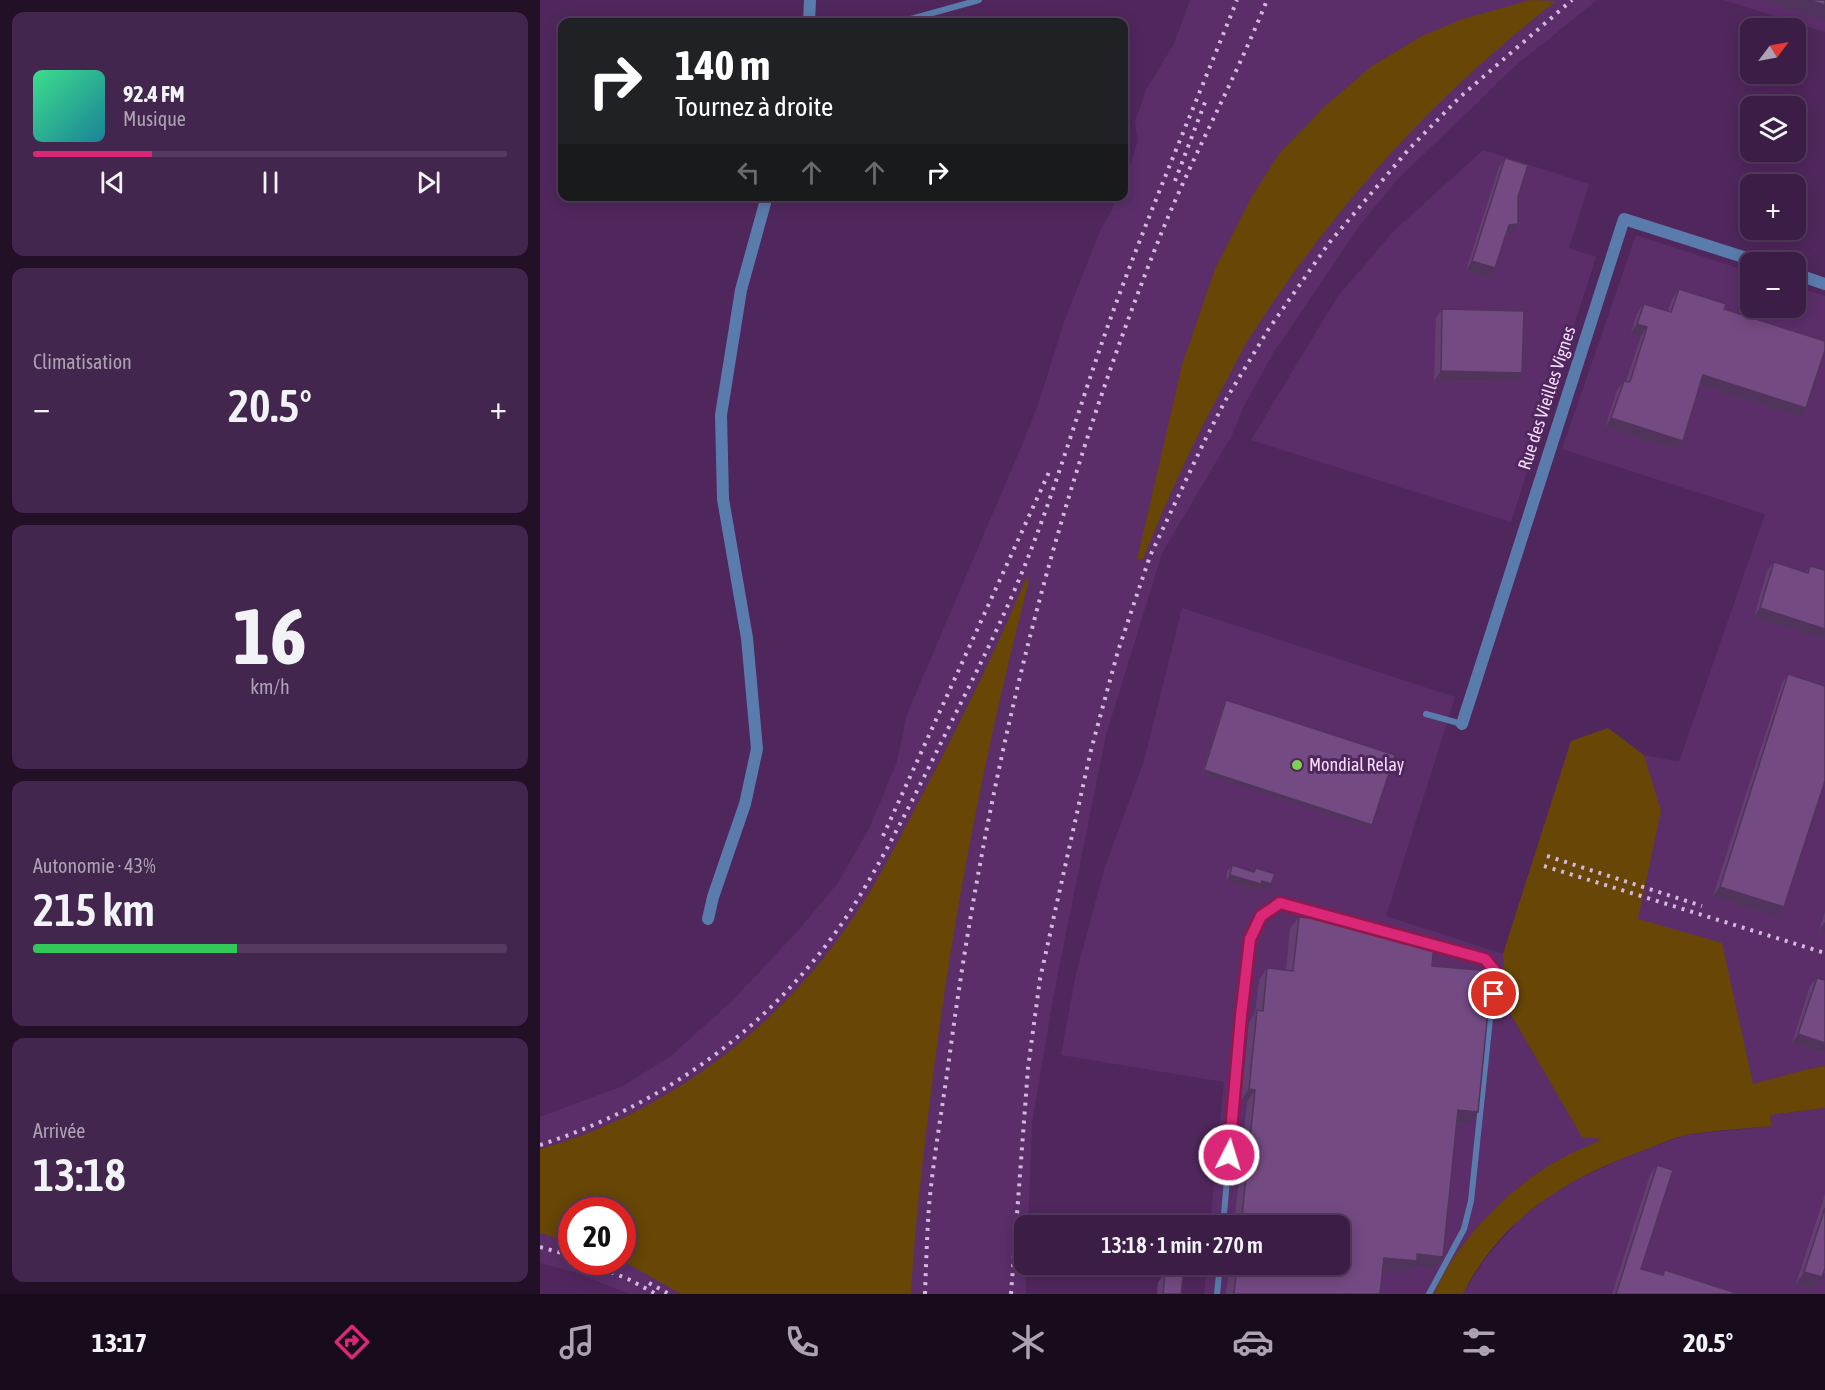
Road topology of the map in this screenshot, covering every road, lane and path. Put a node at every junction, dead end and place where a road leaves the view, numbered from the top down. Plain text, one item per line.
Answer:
1 (810, 0) edge
2 (979, 0) edge
3 (809, 18) edge
4 (914, 18) edge
5 (766, 201) edge
6 (1740, 256) edge
7 (1806, 277) edge
8 (1825, 284) edge
9 (1426, 714) dead end
10 (1462, 724) joint
11 (708, 919) dead end
12 (1360, 925) edge
13 (1371, 928) edge
14 (1224, 1215) edge
15 (1219, 1275) edge
16 (1217, 1294) edge
17 (1429, 1294) edge

1 - 3 street
2 - 4 lane
5 - 11 street
6 - 10 street, Rue des Vieilles Vignes
7 - 8 street
9 - 10 lane
12 - 14 lane
13 - 17 lane
15 - 16 lane

